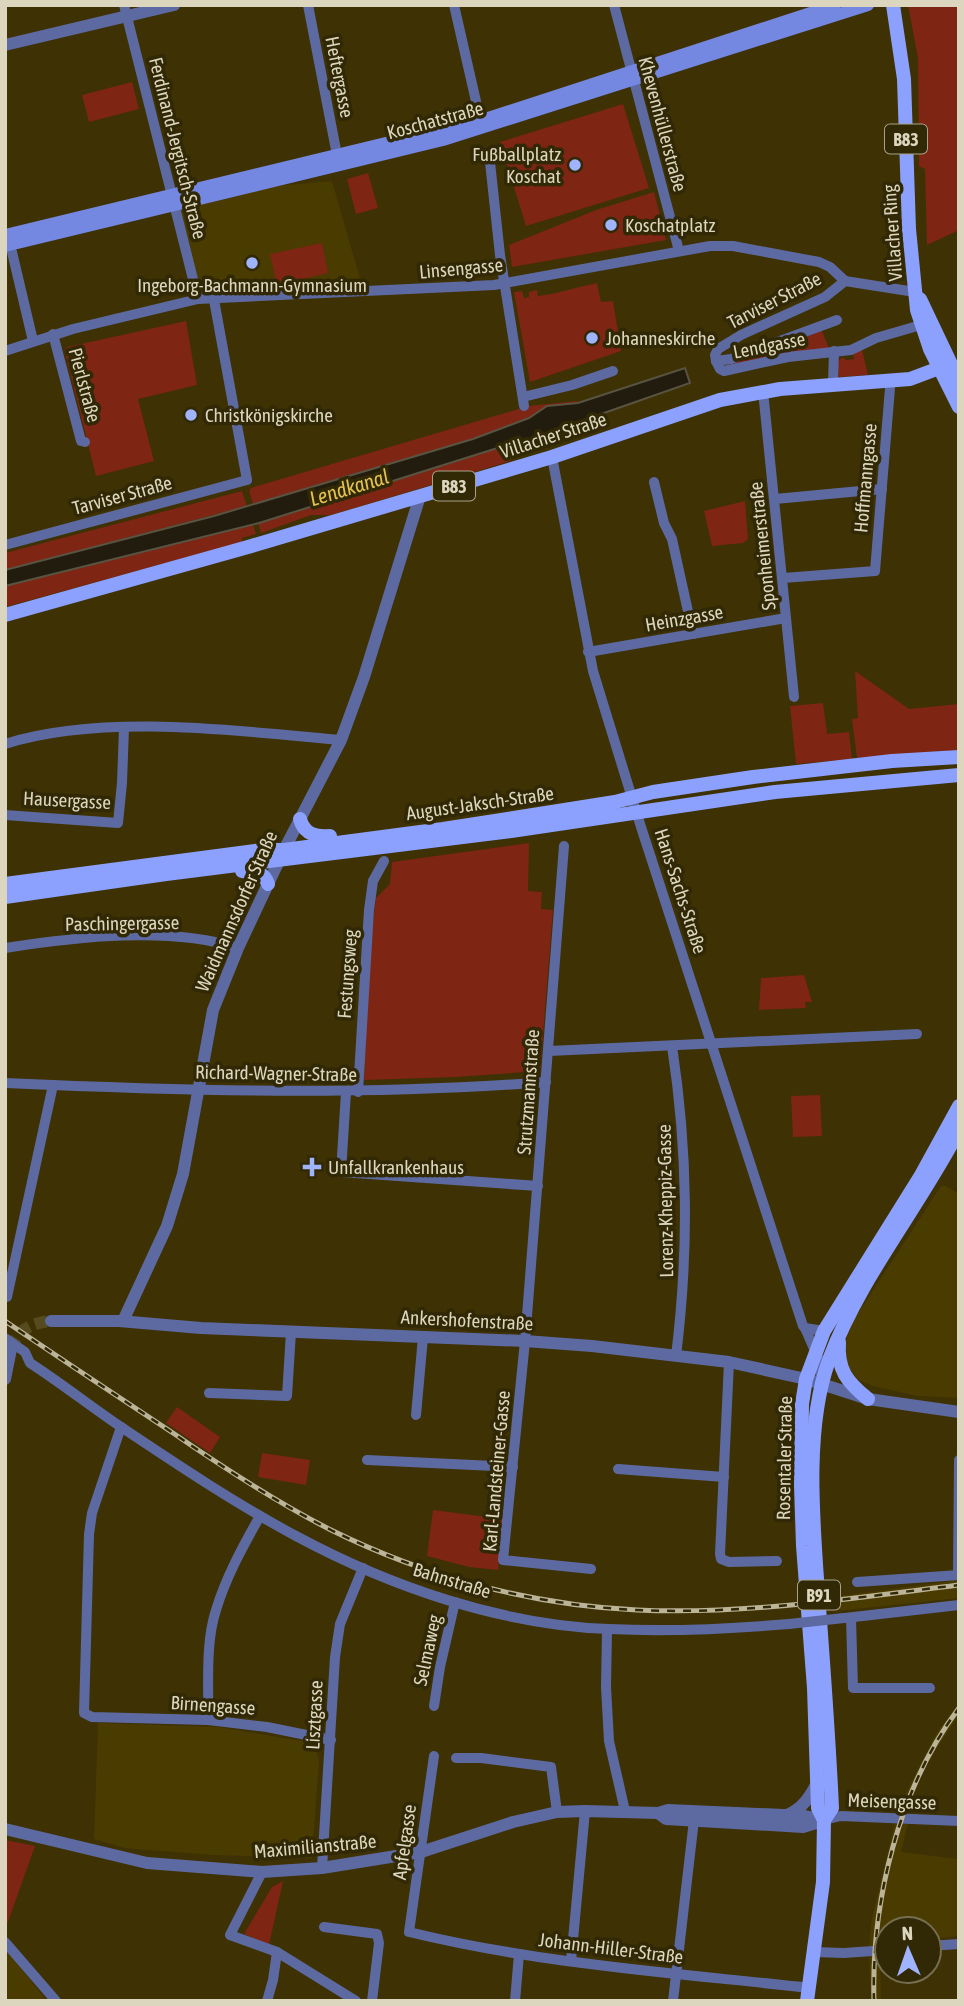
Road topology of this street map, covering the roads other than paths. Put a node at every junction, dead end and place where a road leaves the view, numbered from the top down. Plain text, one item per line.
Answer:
1 (174, 5) edge
2 (308, 5) edge
3 (454, 5) edge
4 (614, 5) edge
5 (835, 5) edge
6 (868, 5) edge
7 (893, 5) edge
8 (125, 11) edge
9 (5, 46) edge
10 (632, 76) junction
11 (482, 115) junction
12 (411, 142) junction
13 (489, 153) dead end
14 (337, 155) junction
15 (173, 200) junction
16 (7, 238) edge
17 (679, 251) junction
18 (845, 281) junction
19 (504, 283) junction
20 (915, 292) junction
21 (198, 299) junction
22 (214, 300) junction
23 (837, 320) dead end
24 (921, 325) junction
25 (53, 334) junction
26 (33, 341) junction
27 (5, 351) edge
28 (834, 351) junction
29 (716, 361) junction
30 (952, 370) edge
31 (613, 371) dead end
32 (873, 383) junction
33 (833, 384) junction
34 (890, 388) junction
35 (764, 391) junction
36 (959, 407) edge
37 (85, 442) dead end
38 (552, 457) junction
39 (654, 482) dead end
40 (882, 489) junction
41 (420, 495) junction
42 (775, 499) junction
43 (5, 545) edge
44 (783, 578) junction
45 (5, 615) edge
46 (786, 618) junction
47 (693, 634) junction
48 (588, 652) junction
49 (794, 697) dead end
50 (124, 728) junction
51 (341, 740) junction
52 (5, 744) edge
53 (959, 757) edge
54 (959, 775) edge
55 (633, 797) junction
56 (637, 812) junction
57 (5, 815) edge
58 (300, 818) junction
59 (355, 840) junction
60 (564, 846) dead end
61 (281, 855) junction
62 (384, 862) dead end
63 (228, 866) junction
64 (5, 884) edge
65 (268, 884) junction
66 (5, 897) edge
67 (5, 948) edge
68 (238, 948) junction
69 (917, 1034) dead end
70 (712, 1045) junction
71 (672, 1046) junction
72 (549, 1051) junction
73 (546, 1082) junction
74 (5, 1083) edge
75 (53, 1085) junction
76 (198, 1090) junction
77 (346, 1092) junction
78 (358, 1092) junction
79 (959, 1106) edge
80 (959, 1130) edge
81 (538, 1186) junction
82 (6, 1296) edge
83 (51, 1321) tunnel mouth
84 (123, 1321) junction
85 (805, 1328) junction
86 (824, 1331) junction
87 (291, 1332) junction
88 (840, 1332) junction
89 (423, 1337) junction
90 (525, 1341) junction
91 (8, 1344) edge
92 (676, 1356) junction
93 (729, 1362) junction
94 (822, 1371) junction
95 (5, 1379) edge
96 (806, 1379) junction
97 (209, 1393) dead end
98 (868, 1399) junction
99 (959, 1412) edge
100 (416, 1415) dead end
101 (121, 1427) junction
102 (366, 1460) dead end
103 (959, 1460) edge
104 (513, 1467) junction
105 (618, 1469) dead end
106 (724, 1477) junction
107 (260, 1516) junction
108 (777, 1561) dead end
109 (363, 1568) junction
110 (591, 1569) dead end
111 (959, 1575) edge
112 (857, 1582) dead end
113 (456, 1602) junction
114 (959, 1605) edge
115 (847, 1618) junction
116 (607, 1629) junction
117 (930, 1688) dead end
118 (434, 1706) dead end
119 (208, 1720) junction
120 (331, 1740) junction
121 (434, 1756) dead end
122 (456, 1758) dead end
123 (817, 1783) junction
124 (585, 1811) junction
125 (625, 1811) junction
126 (557, 1812) junction
127 (824, 1812) junction
128 (658, 1813) junction
129 (784, 1816) junction
130 (694, 1820) junction
131 (959, 1821) edge
132 (5, 1829) edge
133 (421, 1852) junction
134 (322, 1868) junction
135 (262, 1872) junction
136 (324, 1927) dead end
137 (409, 1932) joint
138 (5, 1941) edge
139 (873, 1951) edge
140 (277, 1952) junction
141 (814, 1952) junction
142 (519, 1954) junction
143 (571, 1961) junction
144 (677, 1973) junction
145 (808, 1995) edge
146 (55, 2001) edge
147 (268, 2001) edge
148 (356, 2001) edge
149 (372, 2001) edge
150 (515, 2001) edge
151 (673, 2001) edge

1 - 8 street
2 - 14 street, Heftergasse
3 - 11 street
4 - 10 street, Khevenhüllerstraße
5 - 10 main road, Koschatstraße
6 - 10 main road, Koschatstraße
7 - 20 main road, Villacher Ring / B83
8 - 9 street
8 - 15 street, Ferdinand-Jergitsch-Straße
10 - 11 main road, Koschatstraße
10 - 12 main road, Koschatstraße
10 - 17 street, Khevenhüllerstraße
11 - 12 main road, Koschatstraße
12 - 14 main road, Koschatstraße
12 - 15 main road, Koschatstraße
13 - 19 street
14 - 15 main road, Koschatstraße
15 - 16 main road, Koschatstraße
15 - 21 street, Ferdinand-Jergitsch-Straße
16 - 26 street
17 - 18 street, Linsengasse
17 - 19 street, Linsengasse
18 - 20 street, Linsengasse
18 - 29 street, Tarviser Straße
19 - 22 street, Linsengasse
19 - 31 street
20 - 24 main road, Villacher Ring / B83
20 - 30 main road, Villacher Ring / B83
21 - 22 street, Linsengasse
21 - 25 street, Linsengasse
22 - 43 street, Tarviser Straße
23 - 29 street
24 - 28 street, Lendgasse
24 - 30 main road, Villacher Ring / B83
25 - 26 street, Linsengasse
25 - 37 street, Pierlstraße
26 - 27 street, Linsengasse
28 - 29 street, Lendgasse
28 - 33 street, Lendgasse
30 - 32 main road, Villacher Straße
30 - 34 main road, Villacher Straße / B83
30 - 36 main road, Villacher Ring
32 - 33 main road, Villacher Straße / B83
32 - 34 main road, Villacher Straße / B83
33 - 35 main road, Villacher Straße / B83
34 - 40 street, Hoffmanngasse
35 - 38 main road, Villacher Straße / B83
35 - 42 street, Sponheimerstraße
38 - 41 main road, Villacher Straße / B83
38 - 48 street, Hans-Sachs-Straße
39 - 47 street
40 - 42 street
40 - 44 street, Hoffmanngasse
41 - 45 main road, Villacher Straße / B83
41 - 51 street, Waidmannsdorfer Straße
42 - 44 street, Sponheimerstraße
44 - 46 street, Sponheimerstraße
46 - 47 street, Heinzgasse
46 - 49 street, Sponheimerstraße
47 - 48 street, Heinzgasse
48 - 55 street, Hans-Sachs-Straße
50 - 51 street
50 - 52 street
50 - 57 street, Hausergasse
51 - 58 street, Waidmannsdorfer Straße
53 - 55 main road, August-Jaksch-Straße
54 - 56 main road, August-Jaksch-Straße
55 - 56 street, Hans-Sachs-Straße
55 - 59 main road, August-Jaksch-Straße
56 - 61 main road, August-Jaksch-Straße
56 - 70 street, Hans-Sachs-Straße
58 - 59 main road
58 - 61 street, Waidmannsdorfer Straße
59 - 61 main road, August-Jaksch-Straße
60 - 72 street, Strutzmannstraße
61 - 63 main road, August-Jaksch-Straße
61 - 64 main road, August-Jaksch-Straße
61 - 65 street, Waidmannsdorfer Straße
62 - 78 street, Festungsweg
63 - 65 main road
63 - 66 main road, August-Jaksch-Straße
65 - 68 street, Waidmannsdorfer Straße
67 - 68 street, Paschingergasse
68 - 76 street, Waidmannsdorfer Straße
69 - 70 street
70 - 71 street
70 - 85 street, Hans-Sachs-Straße
71 - 72 street
71 - 92 street, Lorenz-Kheppiz-Gasse
72 - 73 street, Strutzmannstraße
73 - 78 street, Richard-Wagner-Straße
73 - 81 street, Strutzmannstraße
74 - 75 street, Richard-Wagner-Straße
75 - 76 street, Richard-Wagner-Straße
75 - 82 street
76 - 77 street, Richard-Wagner-Straße
76 - 84 street, Waidmannsdorfer Straße
77 - 78 street, Richard-Wagner-Straße
77 - 81 street
79 - 86 main road, Rosentaler Straße / B91
80 - 88 main road, Rosentaler Straße / B91
81 - 90 street, Strutzmannstraße
83 - 84 street
84 - 87 street, Ankershofenstraße
85 - 86 street
85 - 94 street, Hans-Sachs-Straße
86 - 94 main road, Rosentaler Straße / B91
87 - 89 street, Ankershofenstraße
87 - 97 street
88 - 94 main road, Rosentaler Straße / B91
88 - 98 main road
89 - 90 street, Ankershofenstraße
89 - 100 street
90 - 92 street, Ankershofenstraße
90 - 104 street, Karl-Landsteiner-Gasse
91 - 95 street
91 - 101 street, Bahnstraße
92 - 93 street, Ankershofenstraße
93 - 96 street, Ankershofenstraße
93 - 106 street
94 - 96 main road, Rosentaler Straße / B91
94 - 96 street, Ankershofenstraße
94 - 98 street, Ankershofenstraße
94 - 127 main road, Rosentaler Straße / B91
96 - 123 main road, Rosentaler Straße / B91
98 - 99 street, Ankershofenstraße
101 - 107 street, Bahnstraße
101 - 119 street, Birnengasse
102 - 104 street
103 - 111 street
104 - 110 street, Karl-Landsteiner-Gasse
105 - 106 street
106 - 108 street
107 - 109 street, Bahnstraße
107 - 119 street
109 - 113 street, Bahnstraße
109 - 120 street, Lisztgasse
111 - 112 street
113 - 116 street, Bahnstraße
113 - 118 street, Selmaweg
114 - 115 street, Bahnstraße
115 - 116 street, Bahnstraße, bridge
115 - 117 street
116 - 125 street
119 - 120 street, Birnengasse
120 - 134 street, Lisztgasse
121 - 133 street, Apfelgasse
122 - 126 street
123 - 127 main road, Rosentaler Straße / B91
123 - 129 street
124 - 125 street, Maximilianstraße
124 - 126 street, Maximilianstraße
124 - 143 street
125 - 128 street, Maximilianstraße
126 - 133 street, Maximilianstraße
127 - 129 street, Maximilianstraße
127 - 130 street, Maximilianstraße
127 - 131 street, Meisengasse
127 - 141 main road, Rosentaler Straße / B91
128 - 129 street, Maximilianstraße
128 - 130 street, Maximilianstraße
130 - 144 street
132 - 135 street, Maximilianstraße
133 - 134 street, Maximilianstraße
133 - 137 street, Apfelgasse
134 - 135 street, Maximilianstraße
135 - 140 street
136 - 149 street
137 - 142 street, Johann-Hiller-Straße
138 - 146 street
139 - 141 street
140 - 147 street
140 - 148 street
141 - 145 main road, Rosentaler Straße / B91
142 - 143 street, Johann-Hiller-Straße
142 - 150 street
143 - 144 street, Johann-Hiller-Straße
144 - 145 street, Johann-Hiller-Straße
144 - 151 street

